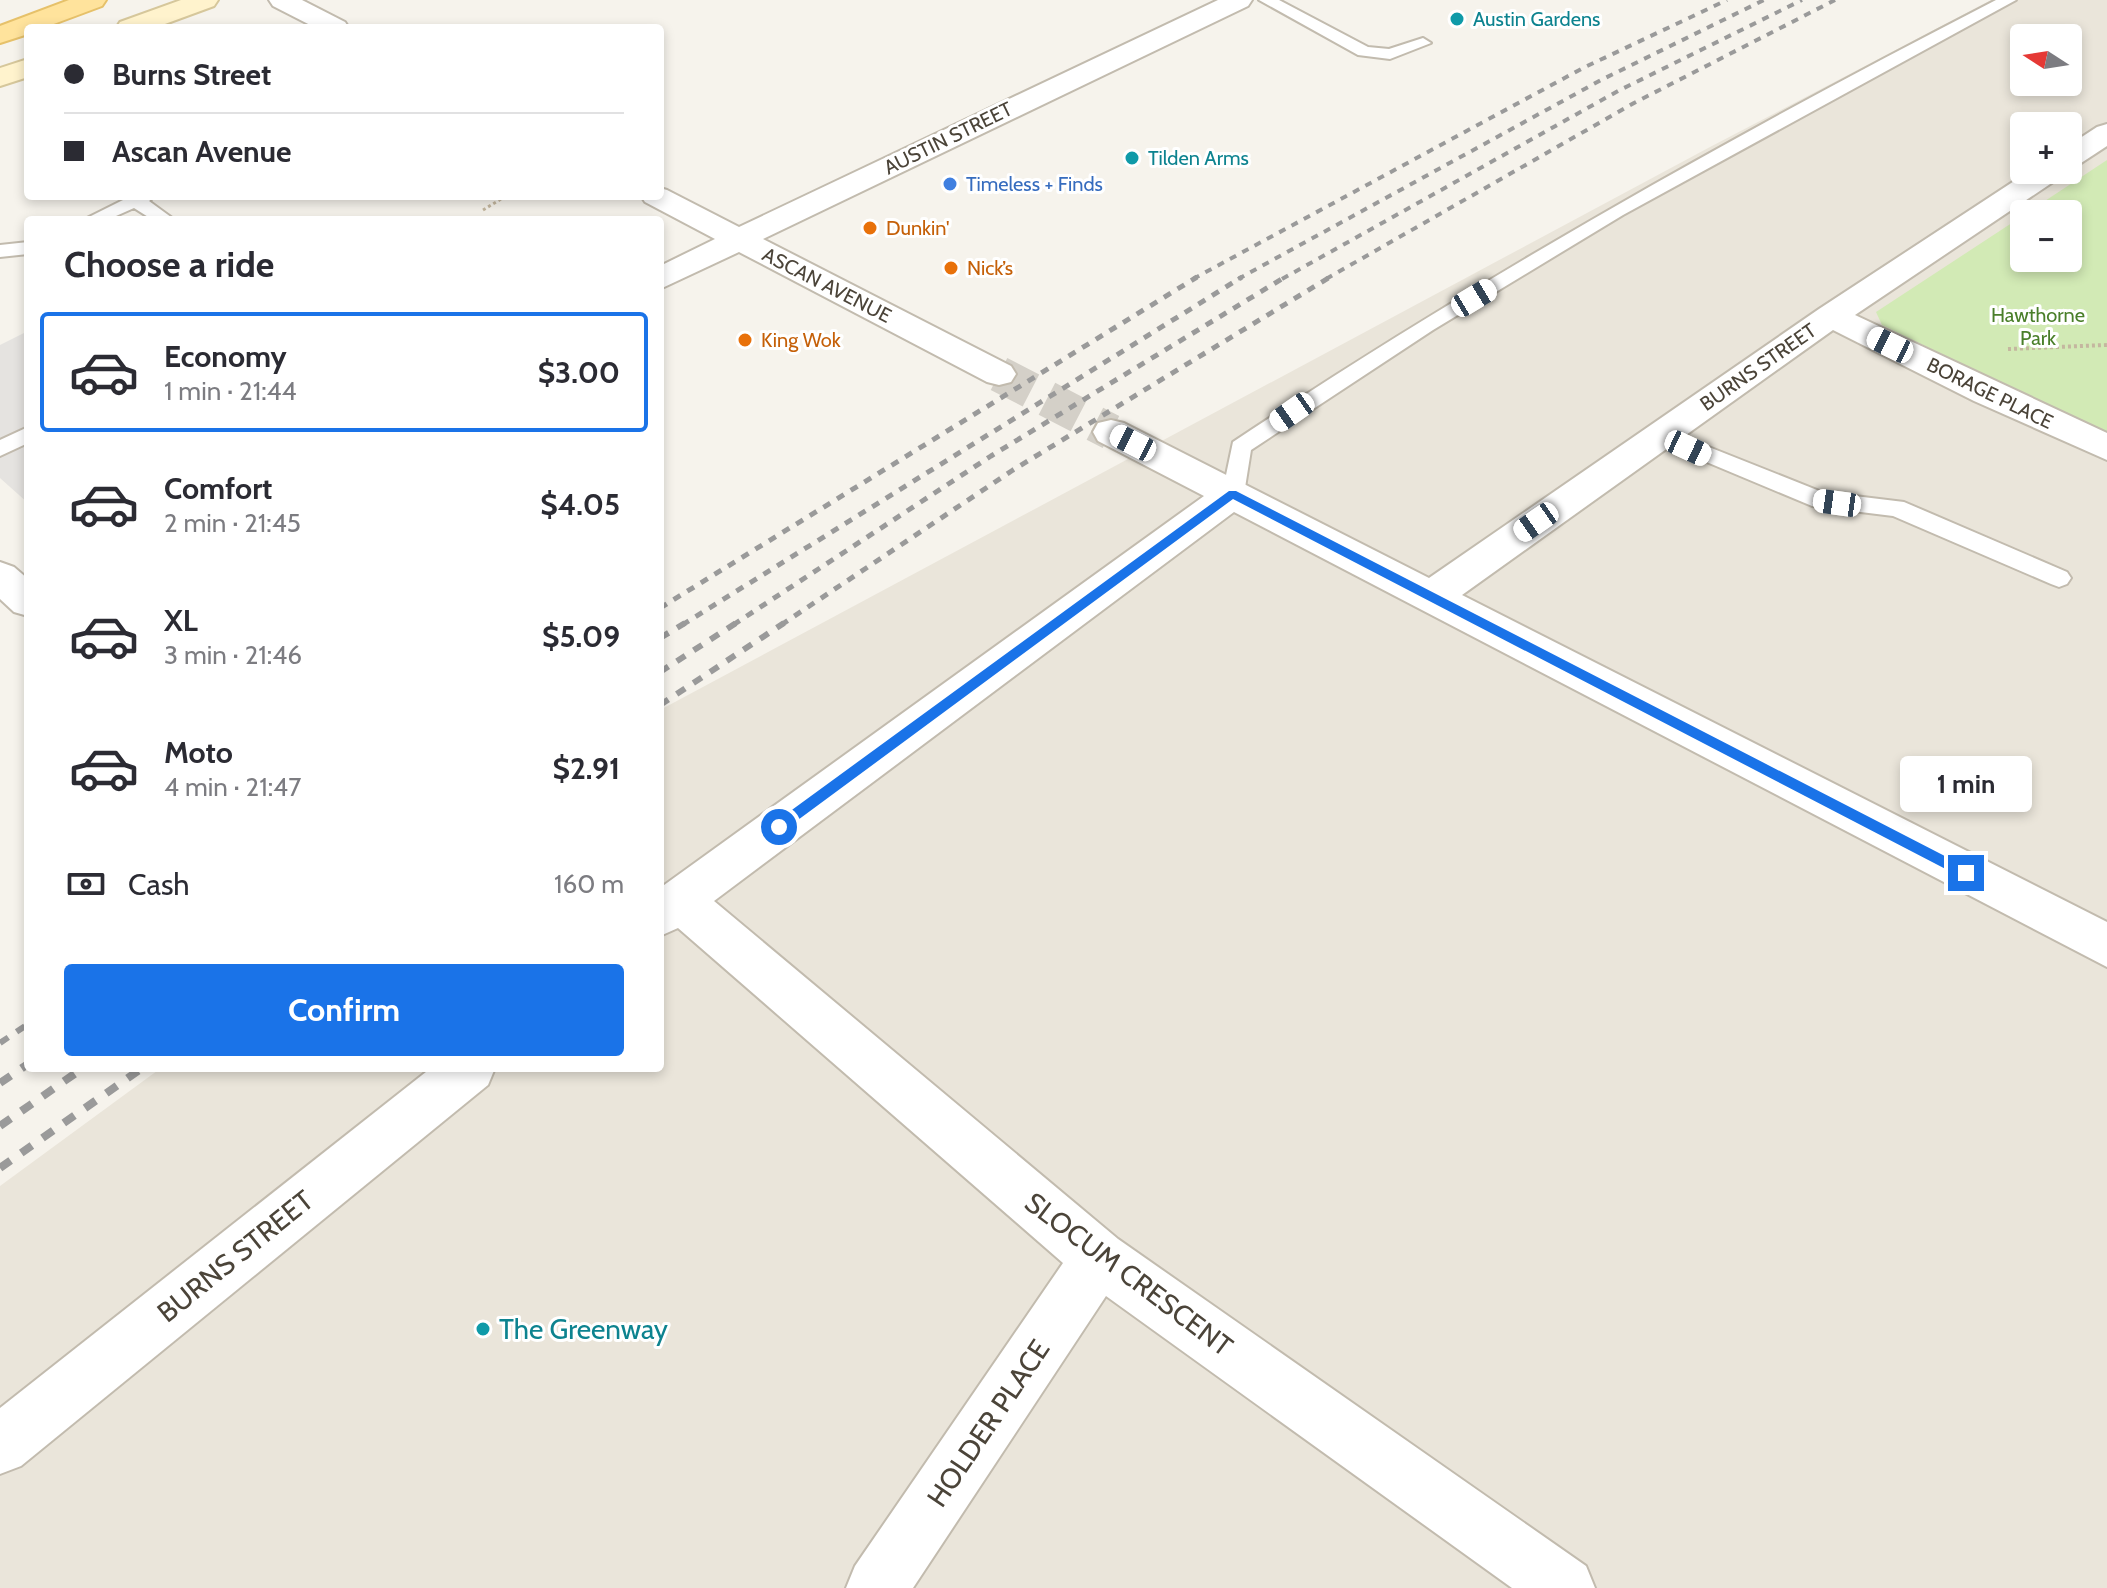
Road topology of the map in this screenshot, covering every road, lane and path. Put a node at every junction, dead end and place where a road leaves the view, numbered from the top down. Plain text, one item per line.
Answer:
1 (93, 0) edge
2 (205, 0) edge
3 (282, 0) edge
4 (1267, 0) edge
5 (2008, 0) edge
6 (1217, 3) edge
7 (29, 24) edge
8 (140, 24) edge
9 (328, 24) edge
10 (24, 26) edge
11 (0, 35) edge
12 (1423, 43) dead end
13 (24, 69) edge
14 (0, 78) edge
15 (2107, 133) edge
16 (2082, 150) edge
17 (2030, 184) edge
18 (137, 200) edge
19 (143, 200) edge
20 (499, 200) edge
21 (664, 200) edge
22 (483, 210) dead end
23 (101, 216) edge
24 (161, 216) edge
25 (738, 239) junction
26 (24, 248) edge
27 (0, 251) edge
28 (664, 277) edge
29 (1831, 316) junction
30 (2107, 345) edge
31 (1995, 348) dead end
32 (999, 374) tunnel mouth
33 (1111, 432) tunnel mouth
34 (1661, 435) junction
35 (24, 436) edge
36 (2107, 448) edge
37 (0, 449) edge
38 (1233, 494) junction
39 (0, 577) edge
40 (2059, 578) dead end
41 (1429, 598) junction
42 (24, 599) edge
43 (24, 606) edge
44 (0, 621) edge
45 (670, 908) edge
46 (2107, 946) edge
47 (465, 1072) edge
48 (1099, 1258) junction
49 (0, 1445) edge
50 (877, 1588) edge
51 (1564, 1588) edge

1 - 7 main road
2 - 8 street
3 - 9 street
4 - 12 lane
5 - 38 lane
6 - 25 street, AUSTIN STREET
10 - 11 main road
13 - 14 street
15 - 16 street
17 - 29 street, BURNS STREET
18 - 23 lane
19 - 24 lane
20 - 22 path
21 - 25 street, ASCAN AVENUE
25 - 28 street, AUSTIN STREET
25 - 32 street, ASCAN AVENUE
26 - 27 lane
29 - 34 street, BURNS STREET
29 - 36 street, BORAGE PLACE
30 - 31 path
33 - 38 street
34 - 40 lane
34 - 41 street, BURNS STREET
35 - 37 lane
38 - 41 street
38 - 45 street
39 - 42 street
41 - 46 street
43 - 44 street
45 - 48 street, SLOCUM CRESCENT
47 - 49 street, BURNS STREET
48 - 50 street, HOLDER PLACE
48 - 51 street, SLOCUM CRESCENT

